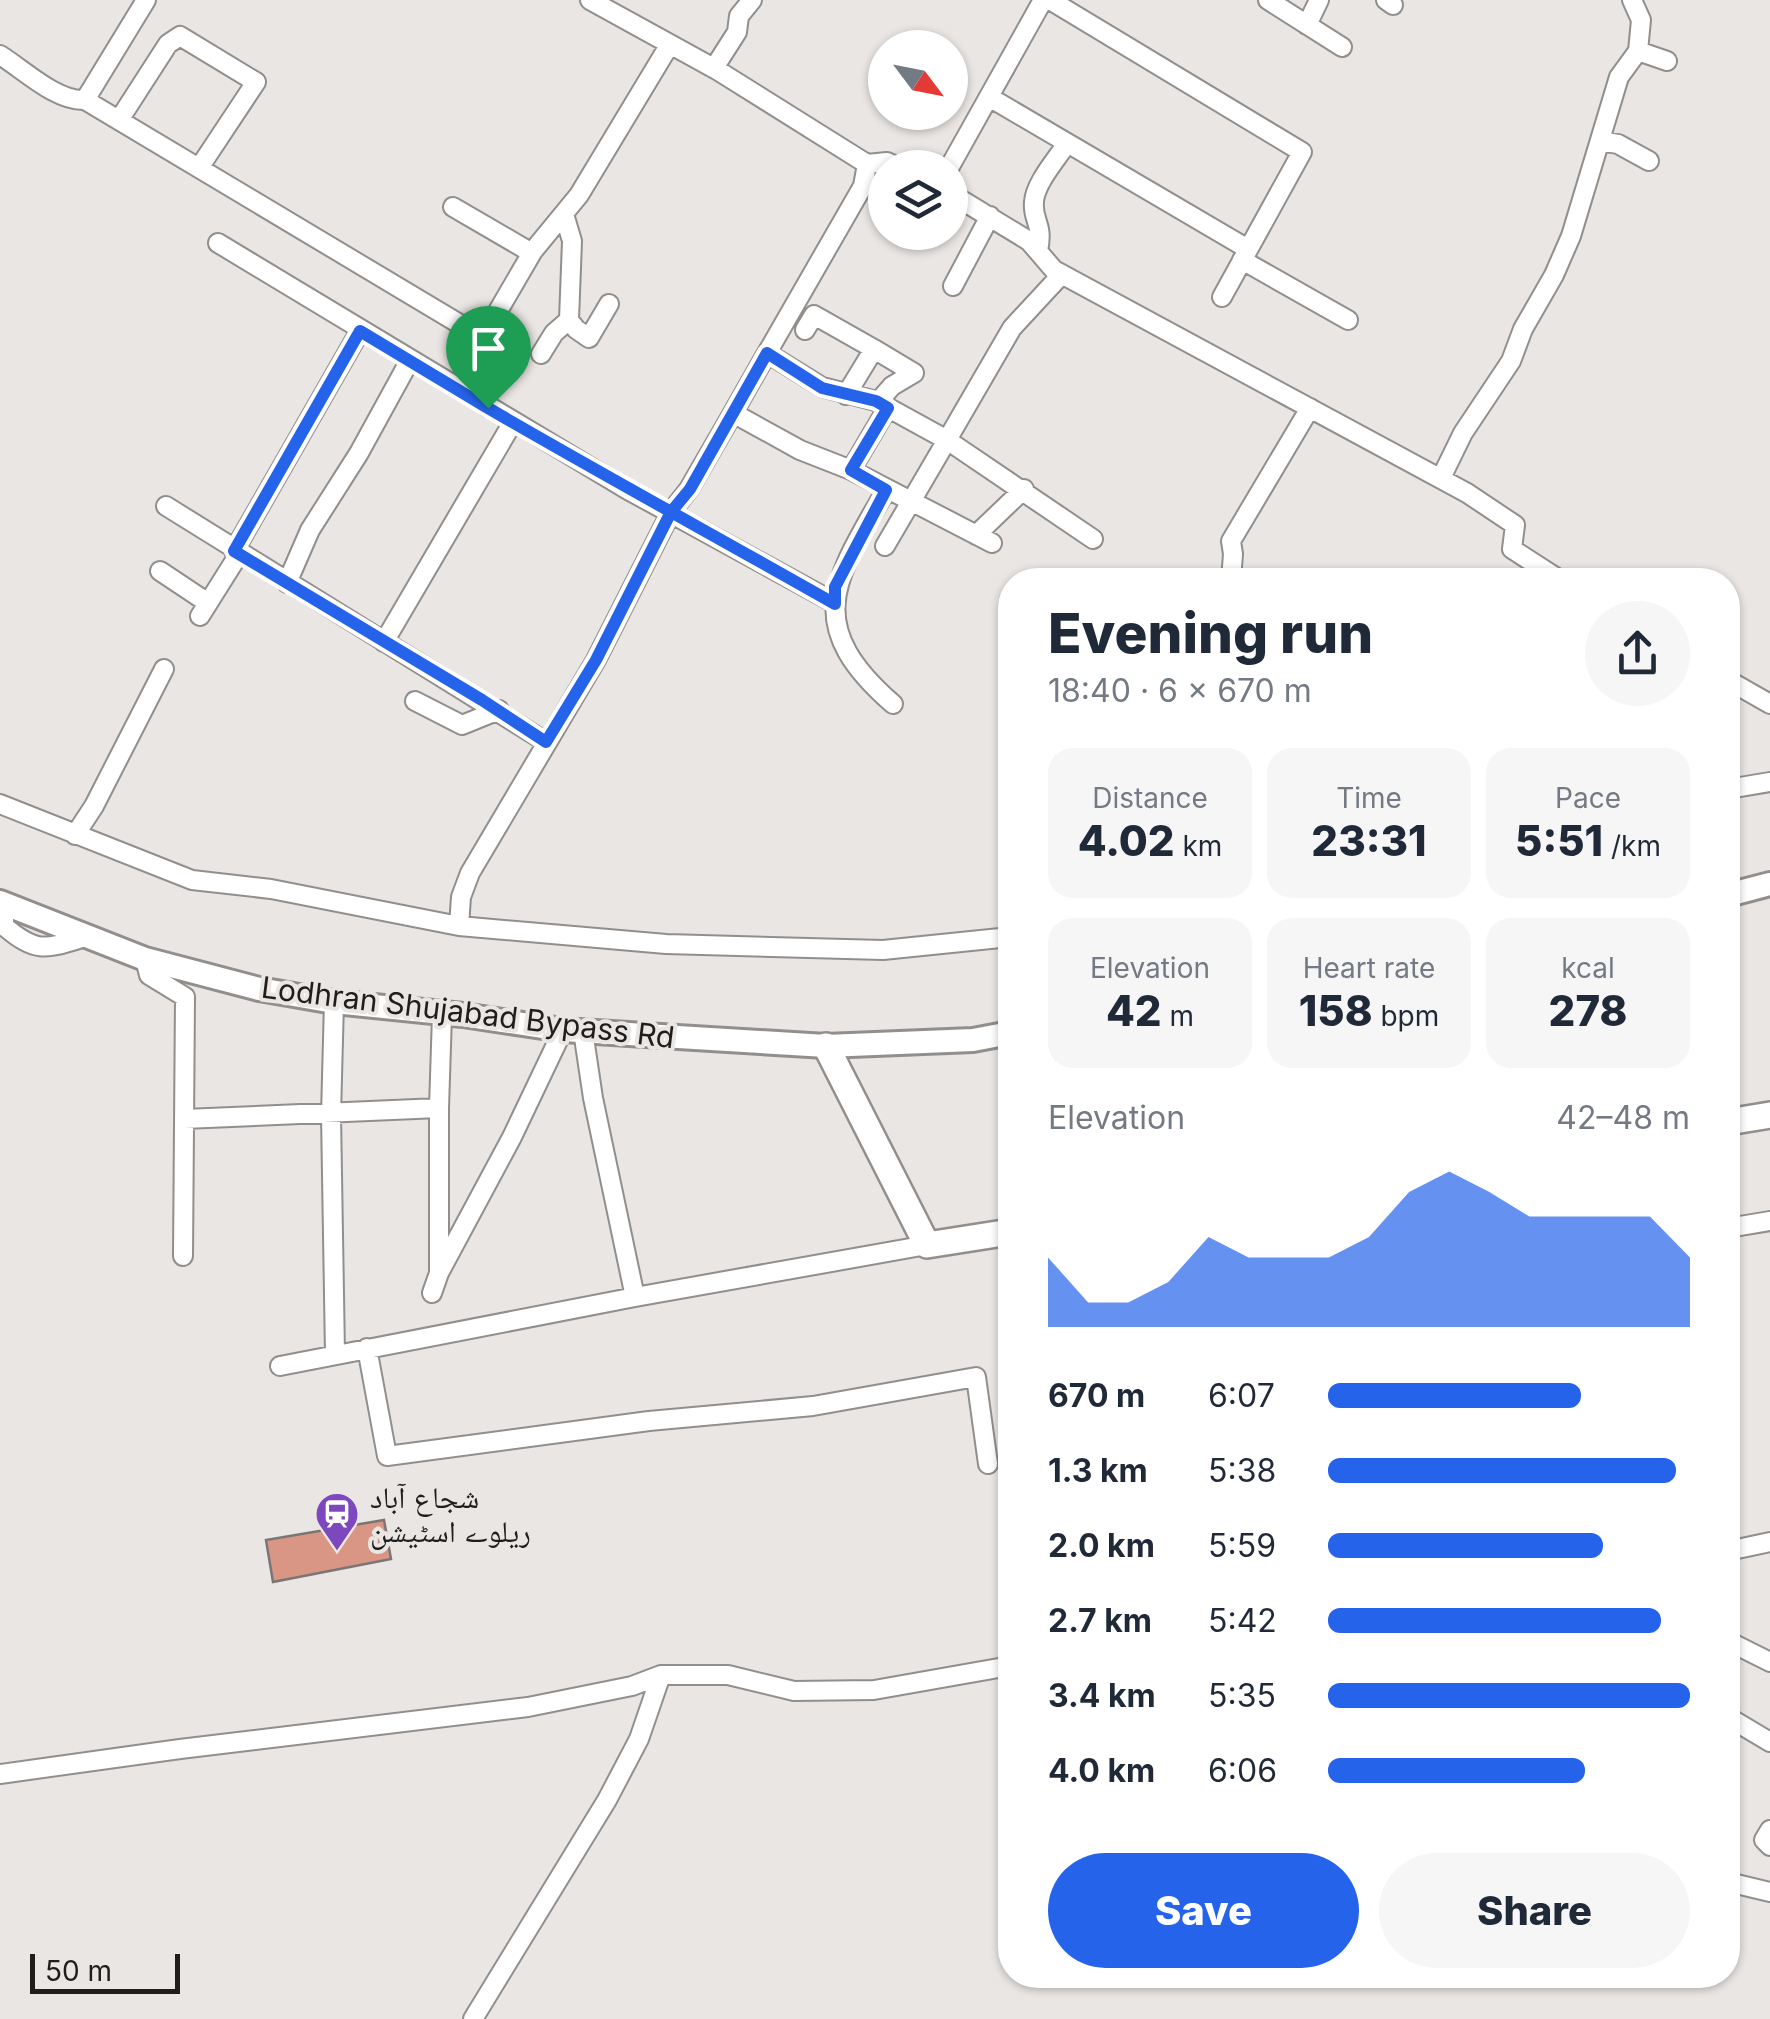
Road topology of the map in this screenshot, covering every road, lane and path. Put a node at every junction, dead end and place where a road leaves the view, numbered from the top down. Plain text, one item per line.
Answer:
1 (146, 0) edge
2 (590, 0) edge
3 (752, 0) edge
4 (1046, 0) edge
5 (1268, 0) edge
6 (1319, 0) edge
7 (1632, 0) edge
8 (1307, 25) junction
9 (670, 44) junction
10 (1342, 47) dead end
11 (1638, 51) junction
12 (0, 55) edge
13 (1667, 61) dead end
14 (714, 68) junction
15 (988, 97) junction
16 (85, 100) junction
17 (120, 120) junction
18 (1600, 141) junction
19 (1067, 143) junction
20 (959, 150) edge
21 (1648, 160) dead end
22 (867, 164) joint
23 (199, 168) junction
24 (968, 203) edge
25 (453, 207) dead end
26 (564, 214) junction
27 (990, 216) junction
28 (218, 243) dead end
29 (1038, 252) junction
30 (532, 253) junction
31 (1245, 255) junction
32 (1062, 274) junction
33 (953, 286) dead end
34 (1222, 297) dead end
35 (609, 304) dead end
36 (569, 320) junction
37 (1348, 320) dead end
38 (805, 330) dead end
39 (360, 331) junction
40 (483, 338) junction
41 (874, 349) junction
42 (767, 353) junction
43 (542, 354) dead end
44 (410, 360) junction
45 (846, 395) junction
46 (883, 405) junction
47 (488, 408) junction
48 (1310, 408) junction
49 (733, 413) junction
50 (513, 422) junction
51 (948, 440) junction
52 (851, 470) junction
53 (1442, 478) junction
54 (1024, 489) junction
55 (886, 490) junction
56 (908, 502) junction
57 (166, 506) dead end
58 (671, 512) junction
59 (1093, 539) dead end
60 (885, 546) dead end
61 (236, 552) junction
62 (1232, 568) edge
63 (1541, 568) edge
64 (160, 571) dead end
65 (286, 583) junction
66 (835, 604) junction
67 (384, 642) junction
68 (164, 669) dead end
69 (1740, 687) edge
70 (415, 701) dead end
71 (893, 704) dead end
72 (1770, 704) edge
73 (499, 710) junction
74 (546, 742) junction
75 (1770, 782) edge
76 (1740, 786) edge
77 (0, 804) edge
78 (75, 835) junction
79 (1770, 884) edge
80 (1740, 892) edge
81 (2, 903) edge
82 (460, 926) junction
83 (998, 938) edge
84 (145, 960) junction
85 (334, 1002) junction
86 (442, 1015) junction
87 (573, 1030) junction
88 (998, 1035) edge
89 (826, 1046) junction
90 (438, 1108) junction
91 (331, 1115) junction
92 (1770, 1115) edge
93 (184, 1119) junction
94 (1740, 1120) edge
95 (1770, 1221) edge
96 (1740, 1226) edge
97 (998, 1234) edge
98 (927, 1245) junction
99 (184, 1256) dead end
100 (439, 1273) junction
101 (432, 1292) dead end
102 (635, 1297) junction
103 (367, 1348) junction
104 (335, 1354) junction
105 (280, 1366) dead end
106 (988, 1464) dead end
107 (1770, 1542) edge
108 (1740, 1548) edge
109 (1740, 1646) edge
110 (1768, 1656) edge
111 (998, 1668) edge
112 (662, 1675) junction
113 (1740, 1724) edge
114 (1770, 1742) edge
115 (0, 1774) edge
116 (1770, 1830) edge
117 (1770, 1846) edge
118 (1740, 1885) edge
119 (1770, 1892) edge
120 (480, 2017) edge

1 - 16 street
2 - 9 street
3 - 14 street
4 - 15 street
4 - 31 street
5 - 8 street
6 - 8 street
7 - 11 street
8 - 10 street
9 - 14 street
9 - 26 street
11 - 13 street
11 - 18 street
12 - 16 street
14 - 22 street
15 - 19 street
15 - 20 street
16 - 17 street
17 - 23 street
17 - 23 street
18 - 21 street
18 - 53 street
19 - 29 street
19 - 31 street
22 - 42 street
23 - 40 street
24 - 27 street
25 - 30 street
26 - 30 street
26 - 36 street
27 - 29 street
27 - 33 street
28 - 39 street
29 - 32 street
30 - 40 street
31 - 34 street
31 - 37 street
32 - 48 street
32 - 51 street
35 - 36 street
36 - 43 street
38 - 41 street
39 - 44 street
39 - 61 street
40 - 47 street
41 - 45 street
41 - 46 street
42 - 45 street
42 - 49 street
44 - 47 street
44 - 65 street
45 - 46 street
46 - 51 street
46 - 52 street
47 - 50 street
48 - 53 street
48 - 62 street
49 - 52 street
49 - 58 street
50 - 58 street
50 - 67 street
51 - 54 street
51 - 56 street
52 - 55 street
53 - 63 street
54 - 56 street
54 - 59 street
55 - 56 street
55 - 66 street
56 - 60 street
57 - 61 street
58 - 66 street
58 - 74 street
61 - 64 street
61 - 65 street
65 - 67 street
66 - 71 street
67 - 73 street
68 - 78 street
69 - 72 street
70 - 73 street
73 - 74 street
74 - 82 street
75 - 76 street
77 - 78 street
78 - 82 street
79 - 80 street
81 - 84 street, Lodhran Shujabad Bypass Rd
82 - 83 street
84 - 85 street, Lodhran Shujabad Bypass Rd
84 - 93 street
85 - 86 street, Lodhran Shujabad Bypass Rd
85 - 91 street
86 - 87 street, Lodhran Shujabad Bypass Rd
86 - 90 street
87 - 89 street, Lodhran Shujabad Bypass Rd
87 - 100 street
87 - 102 street
88 - 89 street, Lodhran Shujabad Bypass Rd
89 - 98 main road
90 - 91 street
90 - 100 street
91 - 93 street
91 - 104 street
92 - 94 main road
93 - 99 street
95 - 96 street
97 - 98 main road
98 - 102 street
100 - 101 street
102 - 103 street
103 - 104 street
103 - 106 street
104 - 105 street
107 - 108 street
109 - 110 street
111 - 112 street
112 - 115 street
112 - 120 street
113 - 114 street
116 - 117 street
118 - 119 street

